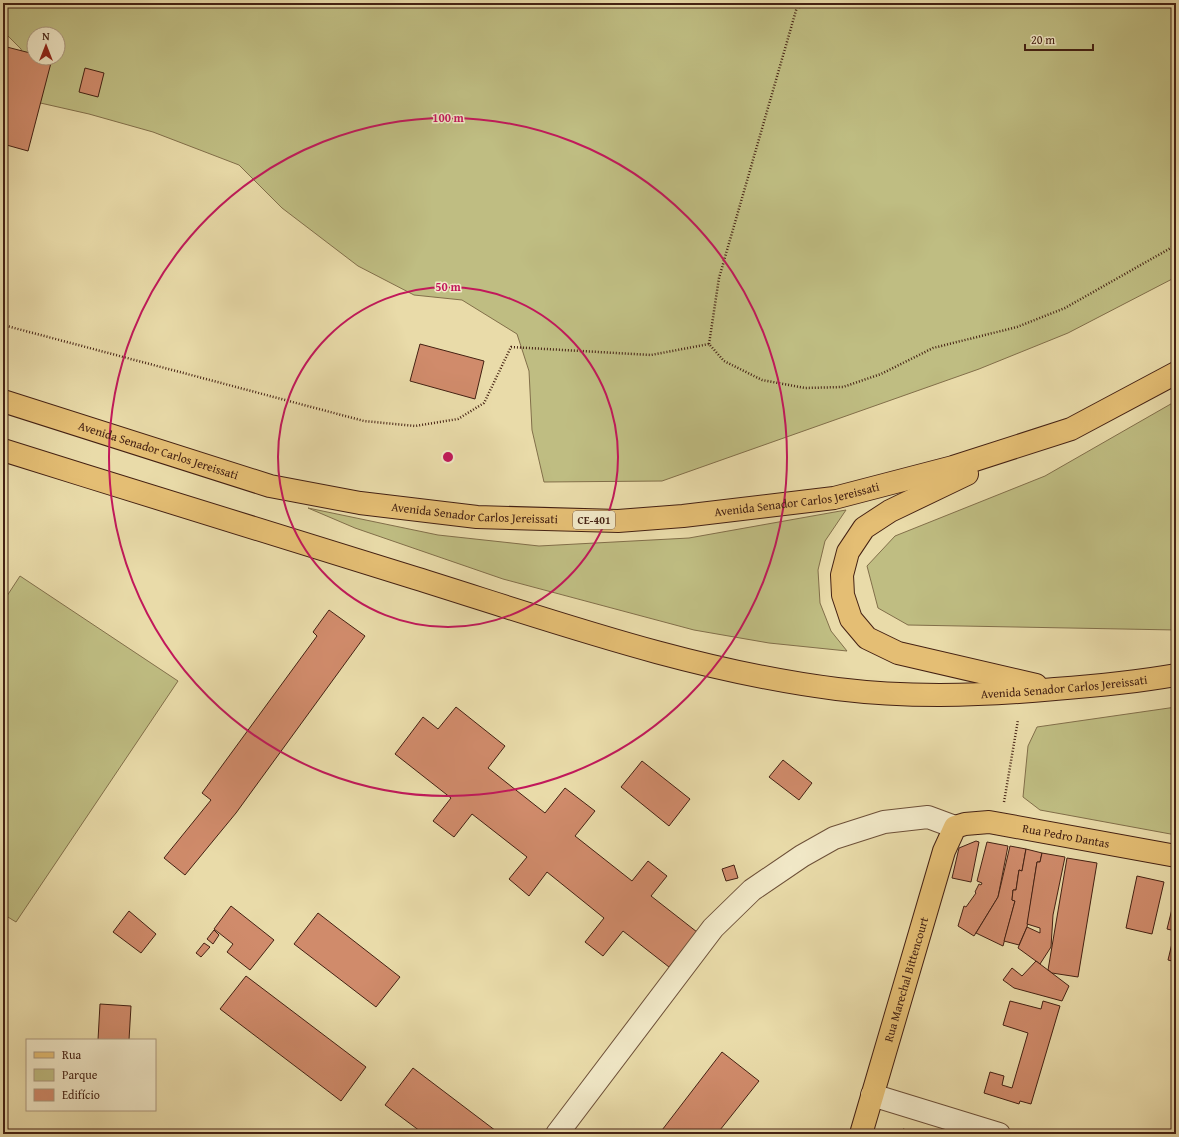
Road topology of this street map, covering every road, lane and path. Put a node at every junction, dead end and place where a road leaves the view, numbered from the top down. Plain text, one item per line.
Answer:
1 (860, 3) edge
2 (1176, 245) edge
3 (3, 325) edge
4 (709, 344) junction
5 (1176, 373) edge
6 (3, 401) edge
7 (1071, 429) junction
8 (3, 450) edge
9 (1176, 675) edge
10 (1055, 689) junction
11 (1018, 720) dead end
12 (1000, 824) junction
13 (955, 826) junction
14 (1176, 856) edge
15 (872, 1095) junction
16 (557, 1134) edge
17 (861, 1134) edge
18 (999, 1134) edge

1 - 4 path
2 - 4 path
3 - 4 path
5 - 7 main road, Avenida Senador Carlos Jereissati / CE-401
6 - 7 main road, Avenida Senador Carlos Jereissati / CE-401
7 - 10 main road
8 - 10 main road, Avenida Senador Carlos Jereissati
9 - 10 main road, Avenida Senador Carlos Jereissati
11 - 12 path
12 - 13 main road, Rua Pedro Dantas
12 - 14 main road, Rua Pedro Dantas
13 - 15 main road, Rua Marechal Bittencourt
13 - 16 street
15 - 17 main road, Rua Marechal Bittencourt
15 - 18 street

